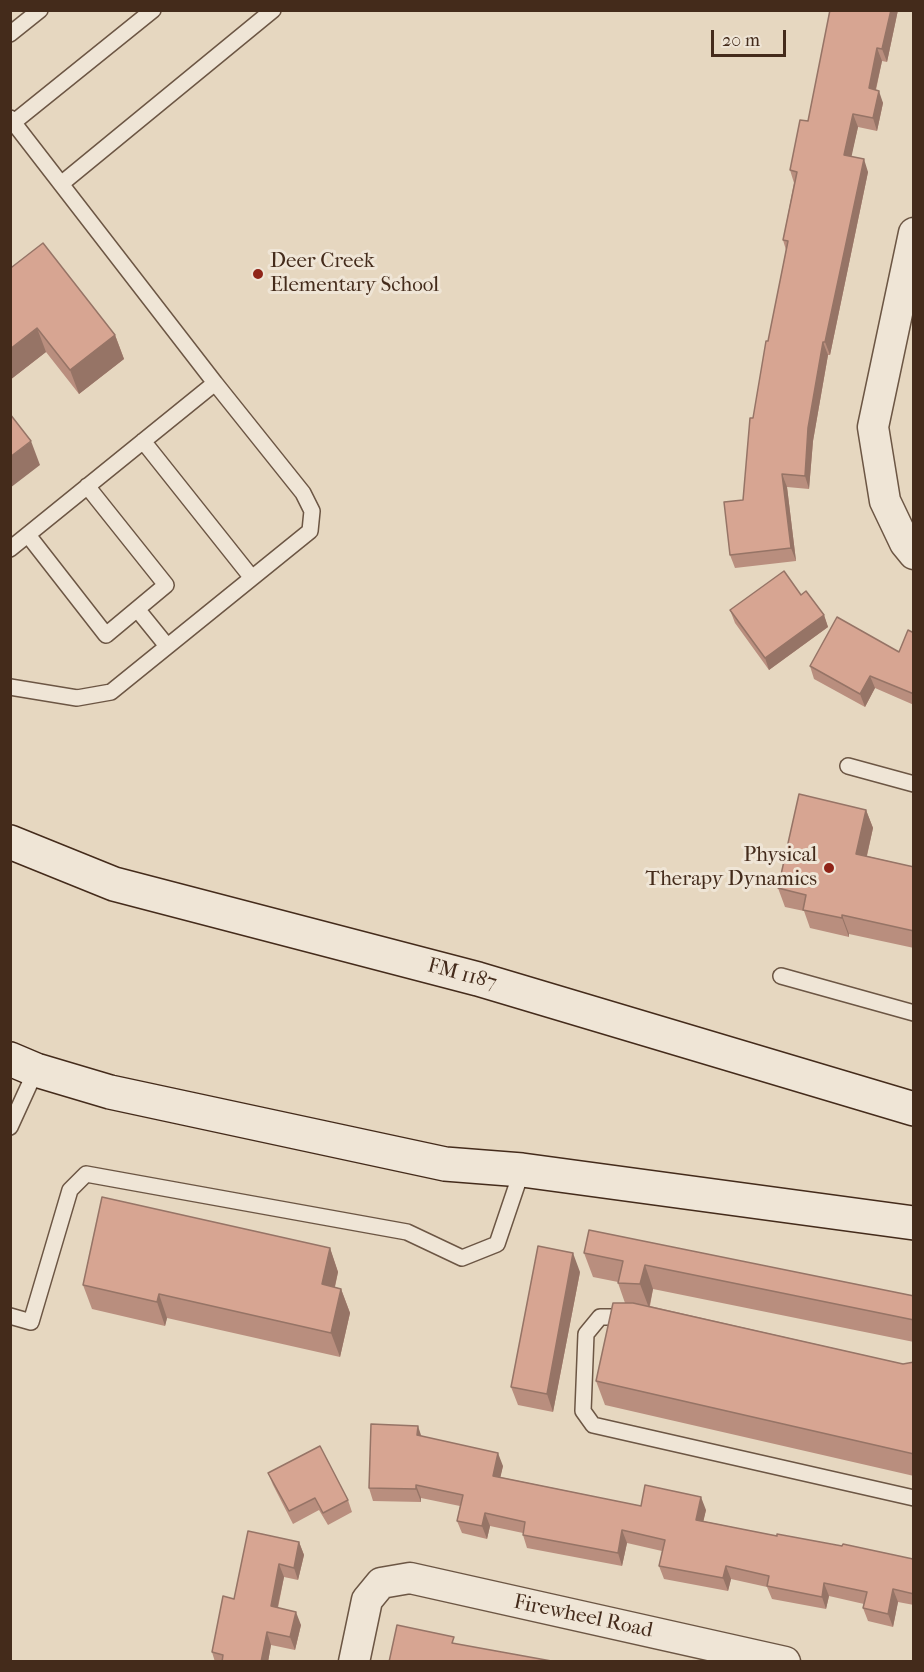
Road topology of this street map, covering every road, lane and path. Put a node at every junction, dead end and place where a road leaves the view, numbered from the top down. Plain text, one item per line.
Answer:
1 (40, 10) edge
2 (153, 10) edge
3 (273, 10) edge
4 (10, 34) edge
5 (12, 120) edge
6 (61, 184) junction
7 (914, 233) edge
8 (215, 383) junction
9 (142, 441) junction
10 (87, 486) junction
11 (28, 535) junction
12 (10, 549) edge
13 (914, 554) edge
14 (252, 578) junction
15 (137, 609) junction
16 (167, 646) junction
17 (10, 687) edge
18 (848, 766) dead end
19 (914, 784) edge
20 (10, 842) edge
21 (782, 976) dead end
22 (914, 1013) edge
23 (23, 1064) edge
24 (914, 1109) edge
25 (10, 1127) edge
26 (522, 1170) junction
27 (914, 1223) edge
28 (10, 1316) edge
29 (644, 1317) edge
30 (914, 1498) edge
31 (354, 1662) edge
32 (785, 1662) edge

1 - 4 lane
2 - 5 lane
3 - 6 lane
5 - 6 lane
6 - 8 lane
7 - 13 street
8 - 9 lane
8 - 14 lane
9 - 10 lane
9 - 14 lane
10 - 11 lane
10 - 15 lane
11 - 12 lane
11 - 15 lane
14 - 16 lane
15 - 16 lane
16 - 17 lane
18 - 19 lane
20 - 24 main road, FM 1187 / FM 1187
21 - 22 lane
23 - 25 lane
23 - 26 main road
26 - 27 main road
26 - 28 lane
29 - 30 lane
31 - 32 street, Firewheel Road

